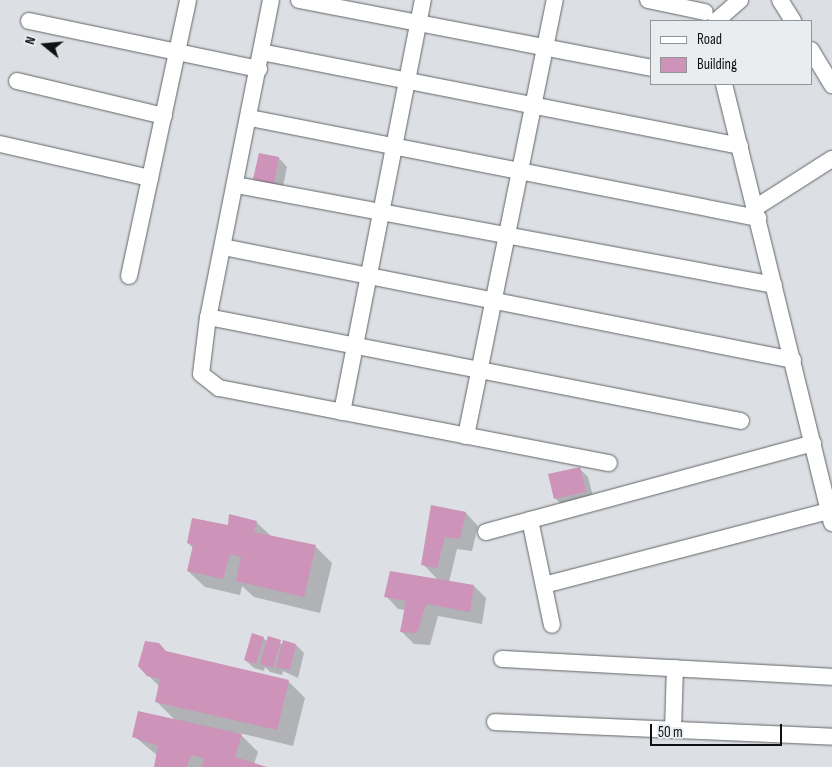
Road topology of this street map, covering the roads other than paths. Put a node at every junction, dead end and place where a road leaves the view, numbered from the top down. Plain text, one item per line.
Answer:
1 (188, 0) edge
2 (271, 0) edge
3 (299, 0) edge
4 (423, 0) edge
5 (555, 0) edge
6 (648, 0) edge
7 (740, 0) edge
8 (780, 0) edge
9 (708, 14) edge
10 (792, 20) edge
11 (29, 21) dead end
12 (418, 23) junction
13 (546, 48) junction
14 (178, 52) junction
15 (262, 52) junction
16 (812, 52) edge
17 (650, 68) edge
18 (259, 69) junction
19 (17, 81) dead end
20 (407, 81) junction
21 (724, 85) edge
22 (832, 85) edge
23 (534, 106) junction
24 (164, 116) junction
25 (250, 118) junction
26 (0, 144) edge
27 (394, 146) junction
28 (740, 146) junction
29 (832, 159) edge
30 (520, 171) junction
31 (150, 178) junction
32 (236, 185) junction
33 (381, 212) junction
34 (756, 213) junction
35 (508, 235) junction
36 (223, 247) junction
37 (129, 276) dead end
38 (369, 276) junction
39 (774, 285) junction
40 (494, 301) junction
41 (208, 317) junction
42 (355, 346) junction
43 (793, 360) junction
44 (480, 370) junction
45 (342, 412) junction
46 (740, 421) dead end
47 (466, 436) junction
48 (813, 443) junction
49 (609, 463) dead end
50 (831, 517) edge
51 (530, 520) junction
52 (486, 532) dead end
53 (544, 585) junction
54 (552, 625) dead end
55 (502, 658) dead end
56 (675, 668) junction
57 (832, 677) edge
58 (495, 722) dead end
59 (673, 730) junction
60 (832, 737) edge

1 - 14 street
2 - 15 street
3 - 12 street
4 - 12 street
5 - 13 street
6 - 9 street
7 - 9 street
8 - 10 street
11 - 14 street
12 - 13 street
12 - 20 street
13 - 17 street
13 - 23 street
14 - 18 street
14 - 24 street
15 - 18 street
15 - 20 street
16 - 22 street
18 - 25 street
19 - 24 street
20 - 23 street
20 - 27 street
21 - 28 street
23 - 28 street
23 - 30 street
24 - 31 street
25 - 27 street
25 - 32 street
26 - 31 street
27 - 30 street
27 - 33 street
28 - 34 street
29 - 34 street
30 - 34 street
30 - 35 street
31 - 37 street
32 - 33 street
32 - 36 street
33 - 35 street
33 - 38 street
34 - 39 street
35 - 39 street
35 - 40 street
36 - 38 street
36 - 41 street
38 - 40 street
38 - 42 street
39 - 43 street
40 - 43 street
40 - 44 street
41 - 42 street
41 - 45 street
42 - 44 street
42 - 45 street
43 - 48 street
44 - 46 street
44 - 47 street
45 - 47 street
47 - 49 street
48 - 50 street
48 - 51 street
50 - 53 street
51 - 52 street
51 - 53 street
53 - 54 street
55 - 56 street
56 - 57 street
56 - 59 street
58 - 59 street
59 - 60 street

